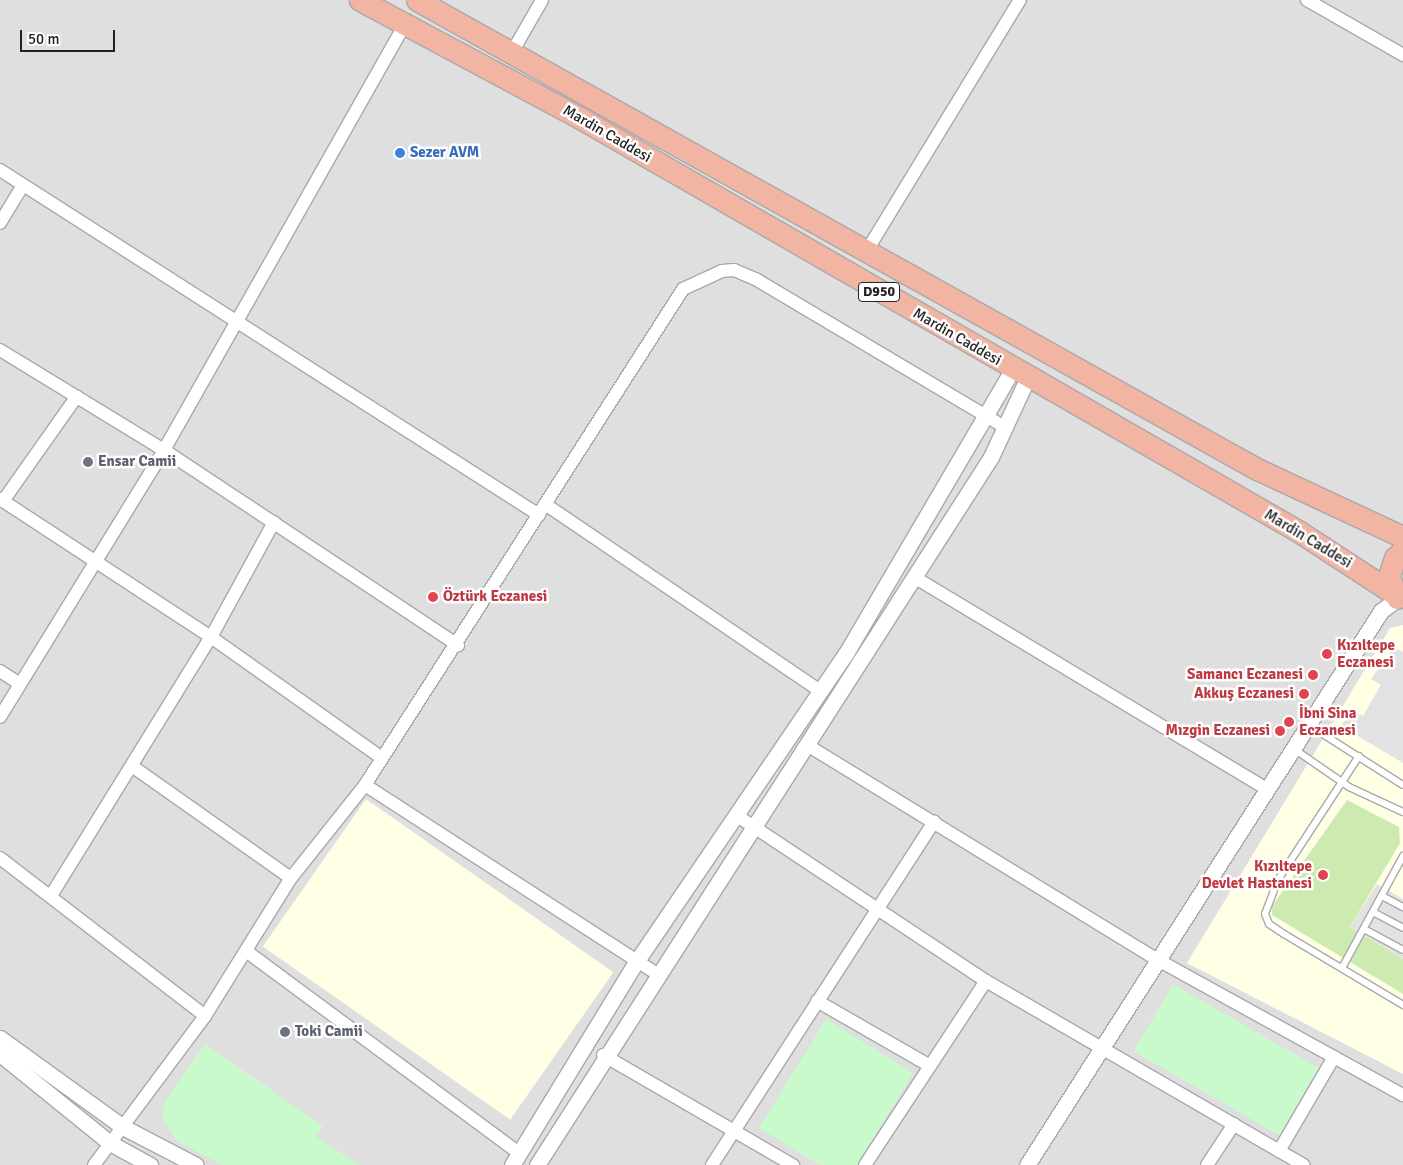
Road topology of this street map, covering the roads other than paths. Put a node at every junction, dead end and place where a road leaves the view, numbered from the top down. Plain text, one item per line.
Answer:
1 (360, 0) edge
2 (417, 0) edge
3 (542, 0) edge
4 (1020, 0) edge
5 (1307, 0) edge
6 (405, 24) junction
7 (511, 54) junction
8 (1403, 55) edge
9 (0, 170) edge
10 (23, 184) junction
11 (0, 223) edge
12 (866, 252) junction
13 (235, 322) junction
14 (0, 350) edge
15 (1020, 373) junction
16 (77, 396) junction
17 (987, 417) junction
18 (1004, 427) junction
19 (164, 450) junction
20 (1, 500) edge
21 (542, 509) junction
22 (274, 522) junction
23 (1403, 537) edge
24 (1403, 550) edge
25 (93, 561) junction
26 (914, 576) junction
27 (1398, 598) edge
28 (211, 637) junction
29 (458, 646) junction
30 (0, 671) edge
31 (20, 684) junction
32 (820, 691) junction
33 (0, 717) edge
34 (1310, 726) junction
35 (806, 745) junction
36 (1294, 749) junction
37 (1359, 756) junction
38 (382, 758) junction
39 (132, 766) junction
40 (1342, 782) junction
41 (365, 785) junction
42 (1403, 785) edge
43 (1268, 790) junction
44 (1403, 812) edge
45 (745, 821) junction
46 (934, 822) junction
47 (1403, 856) edge
48 (0, 858) edge
49 (292, 878) junction
50 (52, 894) junction
51 (1382, 896) junction
52 (1403, 907) edge
53 (877, 909) junction
54 (1373, 912) junction
55 (1403, 928) edge
56 (1364, 929) junction
57 (1403, 950) edge
58 (246, 951) junction
59 (1158, 960) junction
60 (636, 962) junction
61 (1342, 968) junction
62 (657, 974) junction
63 (986, 981) junction
64 (817, 1001) junction
65 (1403, 1005) edge
66 (204, 1016) junction
67 (0, 1038) edge
68 (1106, 1048) junction
69 (0, 1054) edge
70 (603, 1055) junction
71 (1334, 1057) junction
72 (930, 1066) junction
73 (1403, 1095) edge
74 (1234, 1124) junction
75 (123, 1127) junction
76 (734, 1130) junction
77 (110, 1143) junction
78 (1279, 1151) junction
79 (516, 1159) edge
80 (94, 1165) edge
81 (150, 1165) edge
82 (196, 1165) edge
83 (537, 1165) edge
84 (712, 1165) edge
85 (793, 1165) edge
86 (865, 1165) edge
87 (1028, 1165) edge
88 (1207, 1165) edge
89 (1303, 1165) edge

1 - 6 highway, Mardin Caddesi / D950
2 - 7 highway, Mardin Caddesi / D950
3 - 7 street
4 - 12 street
5 - 8 street
6 - 13 street
6 - 15 highway, Mardin Caddesi / D950
7 - 12 highway, Mardin Caddesi / D950
9 - 10 street
10 - 11 street
10 - 13 street
12 - 23 highway, Mardin Caddesi / D950
13 - 19 street
13 - 21 street
14 - 16 street
15 - 17 street
15 - 18 street
15 - 27 highway, Mardin Caddesi / D950
16 - 19 street
16 - 20 street
17 - 18 street
17 - 21 street
17 - 32 street
18 - 26 street
19 - 22 street
19 - 25 street
20 - 25 street
21 - 29 street
21 - 32 street
22 - 28 street
22 - 29 street
24 - 27 highway
25 - 28 street
25 - 31 street
26 - 35 street
26 - 43 street
27 - 34 street
28 - 38 street
28 - 39 street
29 - 38 street
30 - 31 street
31 - 33 street
32 - 45 street
34 - 36 street
34 - 37 lane
35 - 45 street
35 - 46 street
36 - 40 lane
36 - 43 street
37 - 40 lane
37 - 42 lane
38 - 41 street
39 - 49 street
39 - 50 street
40 - 44 lane
40 - 61 lane
41 - 49 street
41 - 60 street
43 - 59 street
45 - 53 street
45 - 60 street
45 - 62 street
46 - 53 street
46 - 59 street
47 - 51 lane
48 - 50 street
49 - 58 street
50 - 66 street
51 - 52 lane
51 - 54 lane
53 - 63 street
53 - 64 street
54 - 55 lane
54 - 56 lane
56 - 57 lane
56 - 61 lane
58 - 66 street
58 - 79 street
59 - 68 street
59 - 71 street
60 - 62 street
60 - 79 street
61 - 65 lane
62 - 70 street
63 - 68 street
63 - 72 street
64 - 72 street
64 - 76 street
66 - 75 street
67 - 75 street
68 - 74 street
68 - 87 street
69 - 77 street
70 - 76 street
70 - 83 street
71 - 73 street
71 - 78 street
72 - 86 street
74 - 78 street
74 - 88 street
75 - 77 street
75 - 82 street
76 - 84 street
76 - 85 street
77 - 80 street
77 - 81 street
78 - 89 street

